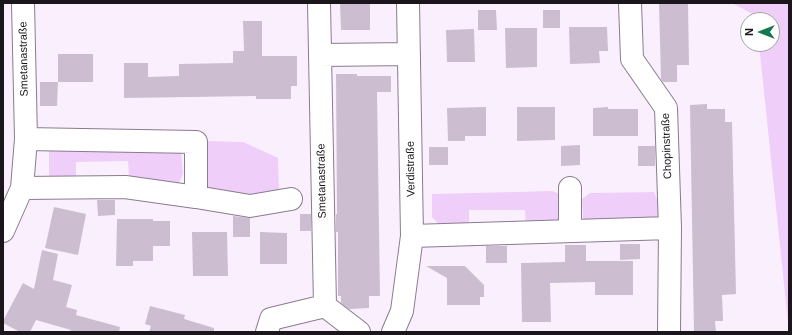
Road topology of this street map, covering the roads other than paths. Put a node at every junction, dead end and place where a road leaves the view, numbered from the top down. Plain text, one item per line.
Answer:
1 (23, 3) edge
2 (319, 3) edge
3 (408, 3) edge
4 (630, 3) edge
5 (409, 54) junction
6 (320, 55) junction
7 (26, 139) junction
8 (22, 188) junction
9 (570, 188) dead end
10 (196, 197) junction
11 (291, 199) dead end
12 (670, 228) junction
13 (3, 231) edge
14 (570, 231) junction
15 (412, 236) junction
16 (325, 306) junction
17 (267, 332) edge
18 (358, 332) edge
19 (393, 332) edge
20 (669, 332) edge

1 - 7 street, Smetanastraße
2 - 6 street, Smetanastraße
3 - 5 street, Verdistraße
4 - 12 street, Chopinstraße
5 - 6 street
5 - 15 street, Verdistraße
6 - 16 street, Smetanastraße
7 - 8 street, Smetanastraße
7 - 10 street
8 - 10 street
8 - 13 street, Smetanastraße
9 - 14 street
10 - 11 street
12 - 14 street
12 - 20 street, Chopinstraße
14 - 15 street
15 - 19 street, Verdistraße
16 - 17 street
16 - 18 street

